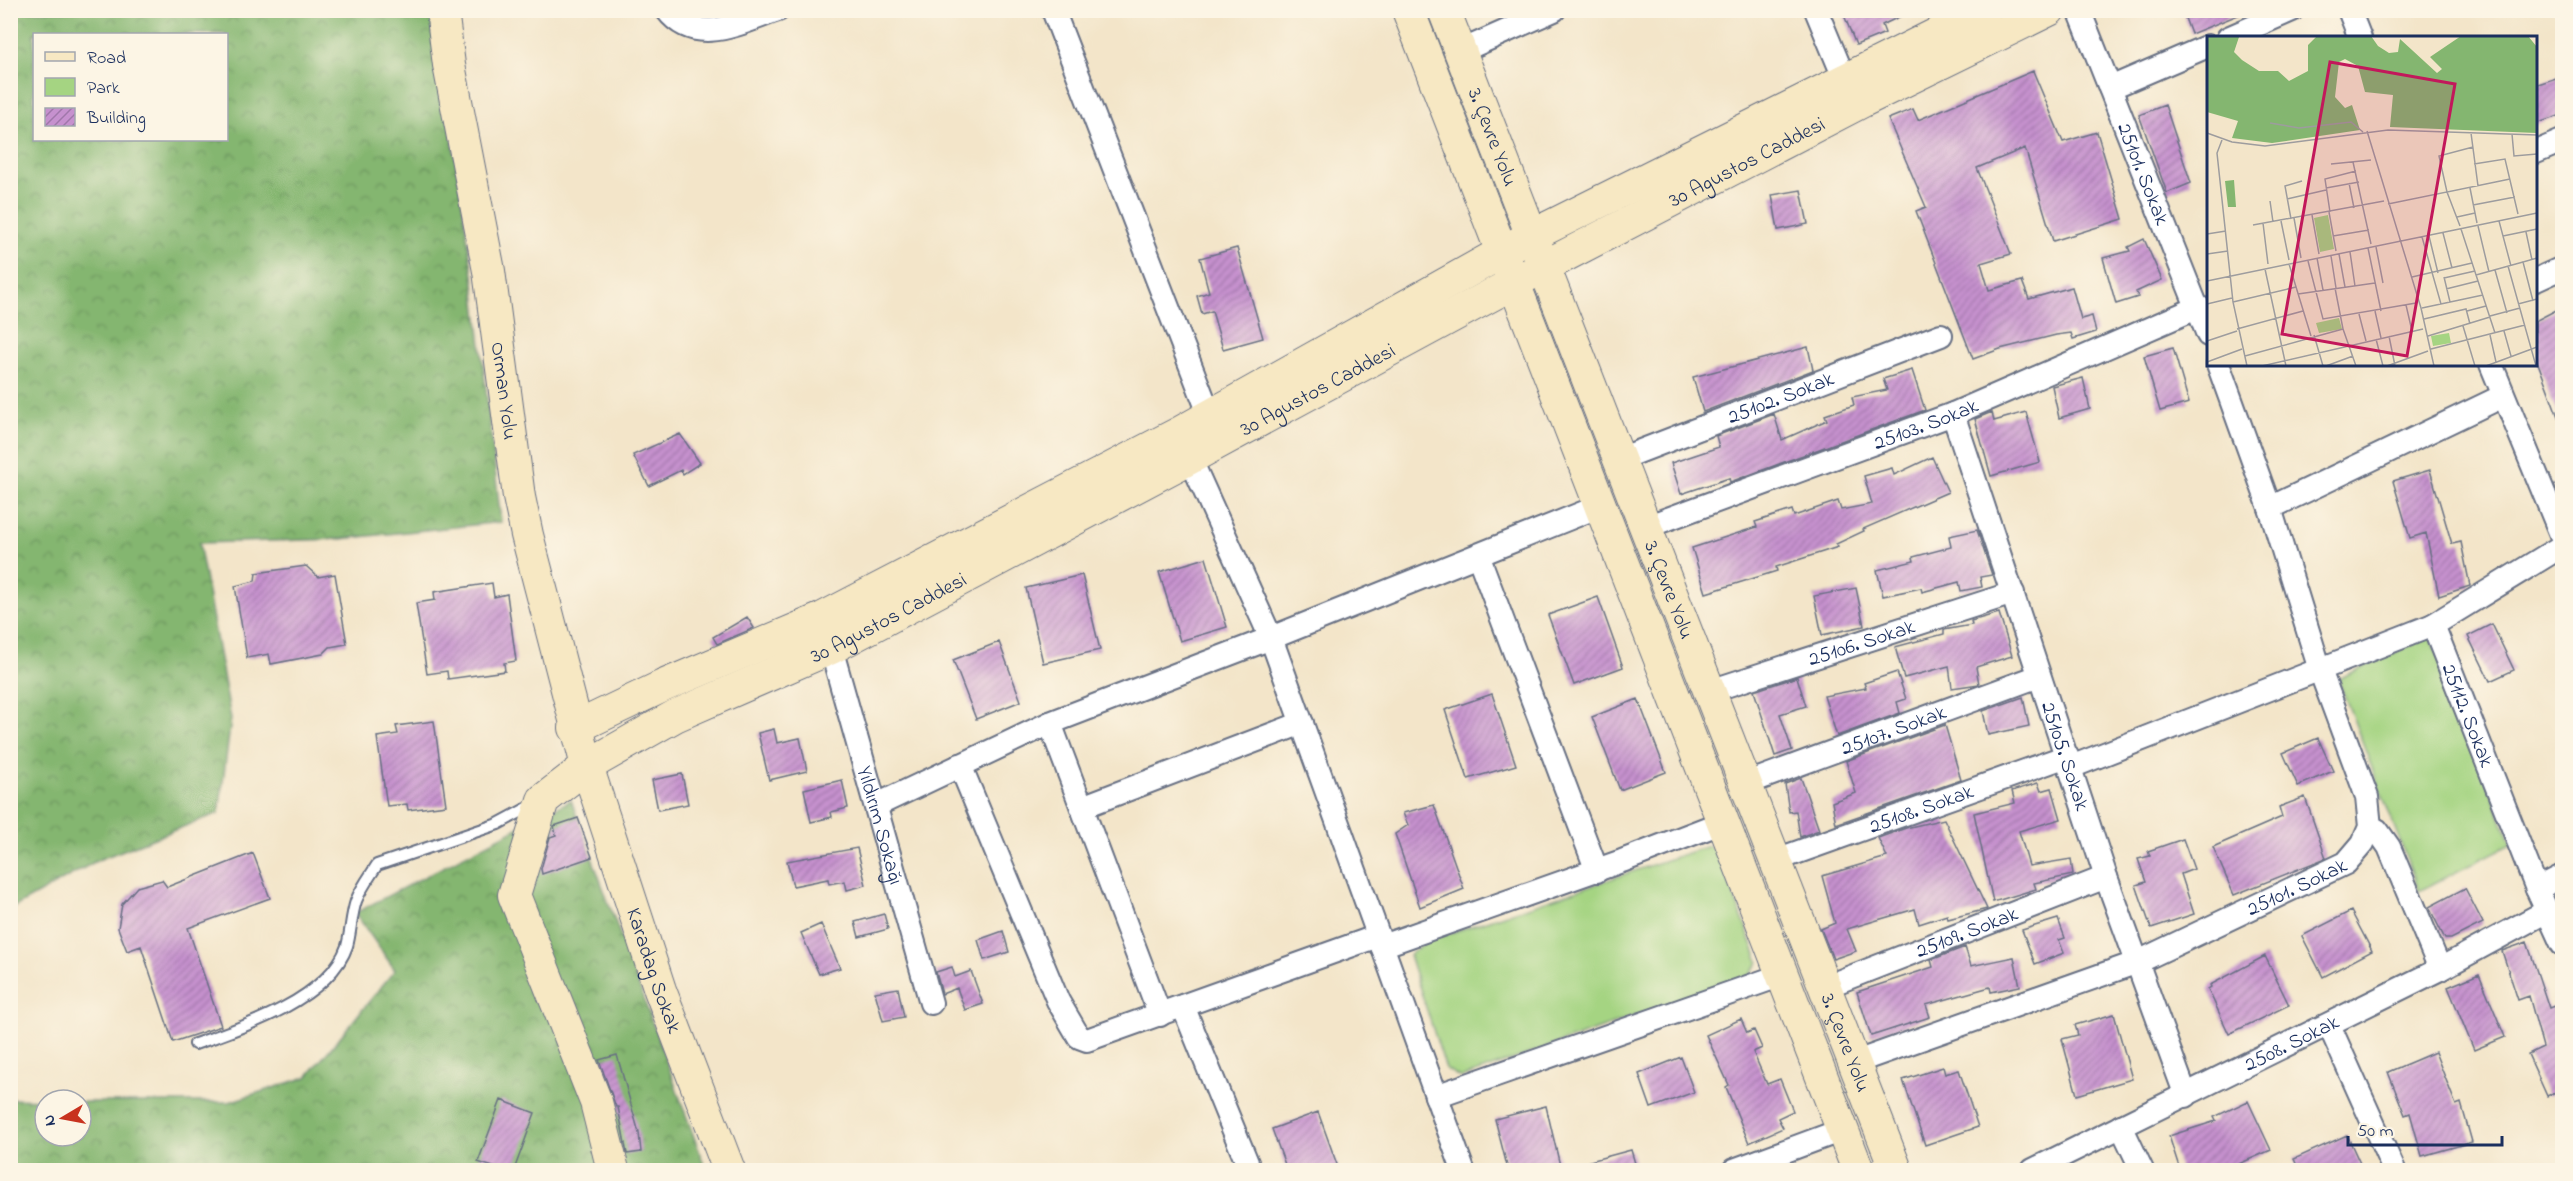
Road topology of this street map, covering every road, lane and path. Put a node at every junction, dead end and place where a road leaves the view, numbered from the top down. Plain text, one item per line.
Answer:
1 (442, 10) edge
2 (667, 10) edge
3 (778, 10) edge
4 (1053, 10) edge
5 (1408, 10) edge
6 (1444, 10) edge
7 (1554, 10) edge
8 (1816, 10) edge
9 (1985, 10) edge
10 (2049, 10) edge
11 (2079, 10) edge
12 (2292, 10) edge
13 (2349, 10) edge
14 (2233, 36) edge
15 (2359, 36) edge
16 (2207, 46) edge
17 (1459, 52) junction
18 (1845, 80) junction
19 (2110, 88) junction
20 (2562, 141) edge
21 (2537, 151) edge
22 (1533, 236) junction
23 (1502, 253) junction
24 (1545, 266) junction
25 (2562, 268) edge
26 (2537, 279) edge
27 (1514, 283) junction
28 (2199, 307) junction
29 (2207, 332) edge
30 (1941, 335) dead end
31 (2219, 366) edge
32 (2492, 366) edge
33 (2503, 396) junction
34 (1953, 414) junction
35 (1210, 416) junction
36 (1191, 459) junction
37 (1620, 459) junction
38 (1600, 506) junction
39 (2270, 508) junction
40 (1646, 527) junction
41 (2562, 537) edge
42 (2562, 546) edge
43 (1478, 555) junction
44 (2013, 593) junction
45 (2433, 625) junction
46 (1271, 638) junction
47 (831, 648) junction
48 (2320, 670) junction
49 (2039, 676) junction
50 (1710, 691) junction
51 (1050, 723) junction
52 (1302, 723) junction
53 (575, 728) junction
54 (2069, 762) junction
55 (960, 765) junction
56 (587, 766) junction
57 (1746, 784) junction
58 (543, 800) junction
59 (876, 805) junction
60 (1082, 807) junction
61 (1723, 822) junction
62 (2370, 827) junction
63 (1776, 860) junction
64 (1597, 871) junction
65 (2562, 876) edge
66 (2106, 877) junction
67 (2537, 889) junction
68 (2547, 911) junction
69 (1380, 941) junction
70 (2562, 944) edge
71 (2138, 962) junction
72 (2440, 969) junction
73 (1782, 975) junction
74 (1825, 987) junction
75 (931, 1003) dead end
76 (1183, 1006) junction
77 (1160, 1015) junction
78 (2329, 1025) junction
79 (195, 1044) dead end
80 (1853, 1063) junction
81 (1436, 1096) junction
82 (2186, 1096) junction
83 (2121, 1126) junction
84 (1842, 1130) junction
85 (613, 1170) edge
86 (729, 1170) edge
87 (1250, 1170) edge
88 (1463, 1170) edge
89 (1734, 1170) edge
90 (1858, 1170) edge
91 (1896, 1170) edge
92 (2033, 1170) edge
93 (2142, 1170) edge
94 (2394, 1170) edge

1 - 53 main road, Orman Yolu
2 - 3 street
4 - 35 street
5 - 23 main road, 3. Çevre Yolu
6 - 17 main road, 3. Çevre Yolu
7 - 17 street
8 - 18 street
9 - 18 main road, 30 Agustos Caddesi
10 - 24 main road, 30 Agustos Caddesi
11 - 19 street, 25101. Sokak
12 - 14 street
13 - 15 street
16 - 19 street
17 - 22 main road, 3. Çevre Yolu
18 - 22 main road, 30 Agustos Caddesi
19 - 28 street, 25101. Sokak
20 - 21 street
22 - 23 main road, 30 Agustos Caddesi
22 - 24 main road, 3. Çevre Yolu
23 - 27 main road, 3. Çevre Yolu
23 - 35 main road, 30 Agustos Caddesi
24 - 27 main road, 30 Agustos Caddesi
24 - 37 main road, 3. Çevre Yolu
25 - 26 street
27 - 36 main road, 30 Agustos Caddesi
27 - 38 main road, 3. Çevre Yolu
28 - 29 street, 25101. Sokak
28 - 34 street, 25103. Sokak
30 - 37 street, 25102. Sokak
31 - 39 street
32 - 33 street
33 - 39 street
33 - 41 street
34 - 40 street, 25103. Sokak
34 - 44 street, 25105. Sokak
35 - 53 main road, 30 Agustos Caddesi
36 - 46 street
36 - 47 main road, 30 Agustos Caddesi
37 - 40 main road, 3. Çevre Yolu
38 - 43 street
38 - 61 main road, 3. Çevre Yolu
39 - 48 street
40 - 50 main road, 3. Çevre Yolu
42 - 45 street
43 - 46 street
43 - 64 street
44 - 49 street, 25105. Sokak
44 - 50 street, 25106. Sokak
45 - 48 street, 25108. Sokak
45 - 67 street, 25112. Sokak
46 - 51 street
46 - 52 street
47 - 56 main road, 30 Agustos Caddesi
47 - 59 street, Yıldırım Sokağı
48 - 54 street, 25108. Sokak
48 - 62 street
49 - 54 street, 25105. Sokak
49 - 57 street, 25107. Sokak
50 - 57 main road, 3. Çevre Yolu
51 - 55 street
51 - 60 street
52 - 60 street
52 - 69 street
53 - 56 main road, Orman Yolu
54 - 63 street, 25108. Sokak
54 - 66 street, 25105. Sokak
55 - 59 street
55 - 77 street
56 - 58 main road, 30 Agustos Caddesi
56 - 86 main road, Karadag Sokak
57 - 63 main road, 3. Çevre Yolu
58 - 79 lane
58 - 85 main road
59 - 75 street, Yıldırım Sokağı
60 - 77 street
61 - 64 street
61 - 73 main road, 3. Çevre Yolu
62 - 71 street, 25101. Sokak
62 - 72 street
63 - 74 main road, 3. Çevre Yolu
64 - 69 street
65 - 67 street
66 - 71 street, 25105. Sokak
66 - 74 street, 25109. Sokak
67 - 68 street, 25112. Sokak
68 - 70 street, 25112. Sokak
68 - 72 street, 2508. Sokak
69 - 76 street
69 - 81 street
71 - 80 street, 25101. Sokak
71 - 82 street, 25105. Sokak
72 - 78 street, 2508. Sokak
73 - 81 street
73 - 84 main road, 3. Çevre Yolu
74 - 80 main road, 3. Çevre Yolu
76 - 77 street
76 - 87 street
78 - 82 street, 2508. Sokak
78 - 94 street
80 - 91 main road, 3. Çevre Yolu
81 - 88 street
82 - 83 street, 2508. Sokak
83 - 92 street, 2508. Sokak
83 - 93 street
84 - 89 street
84 - 90 main road, 3. Çevre Yolu

